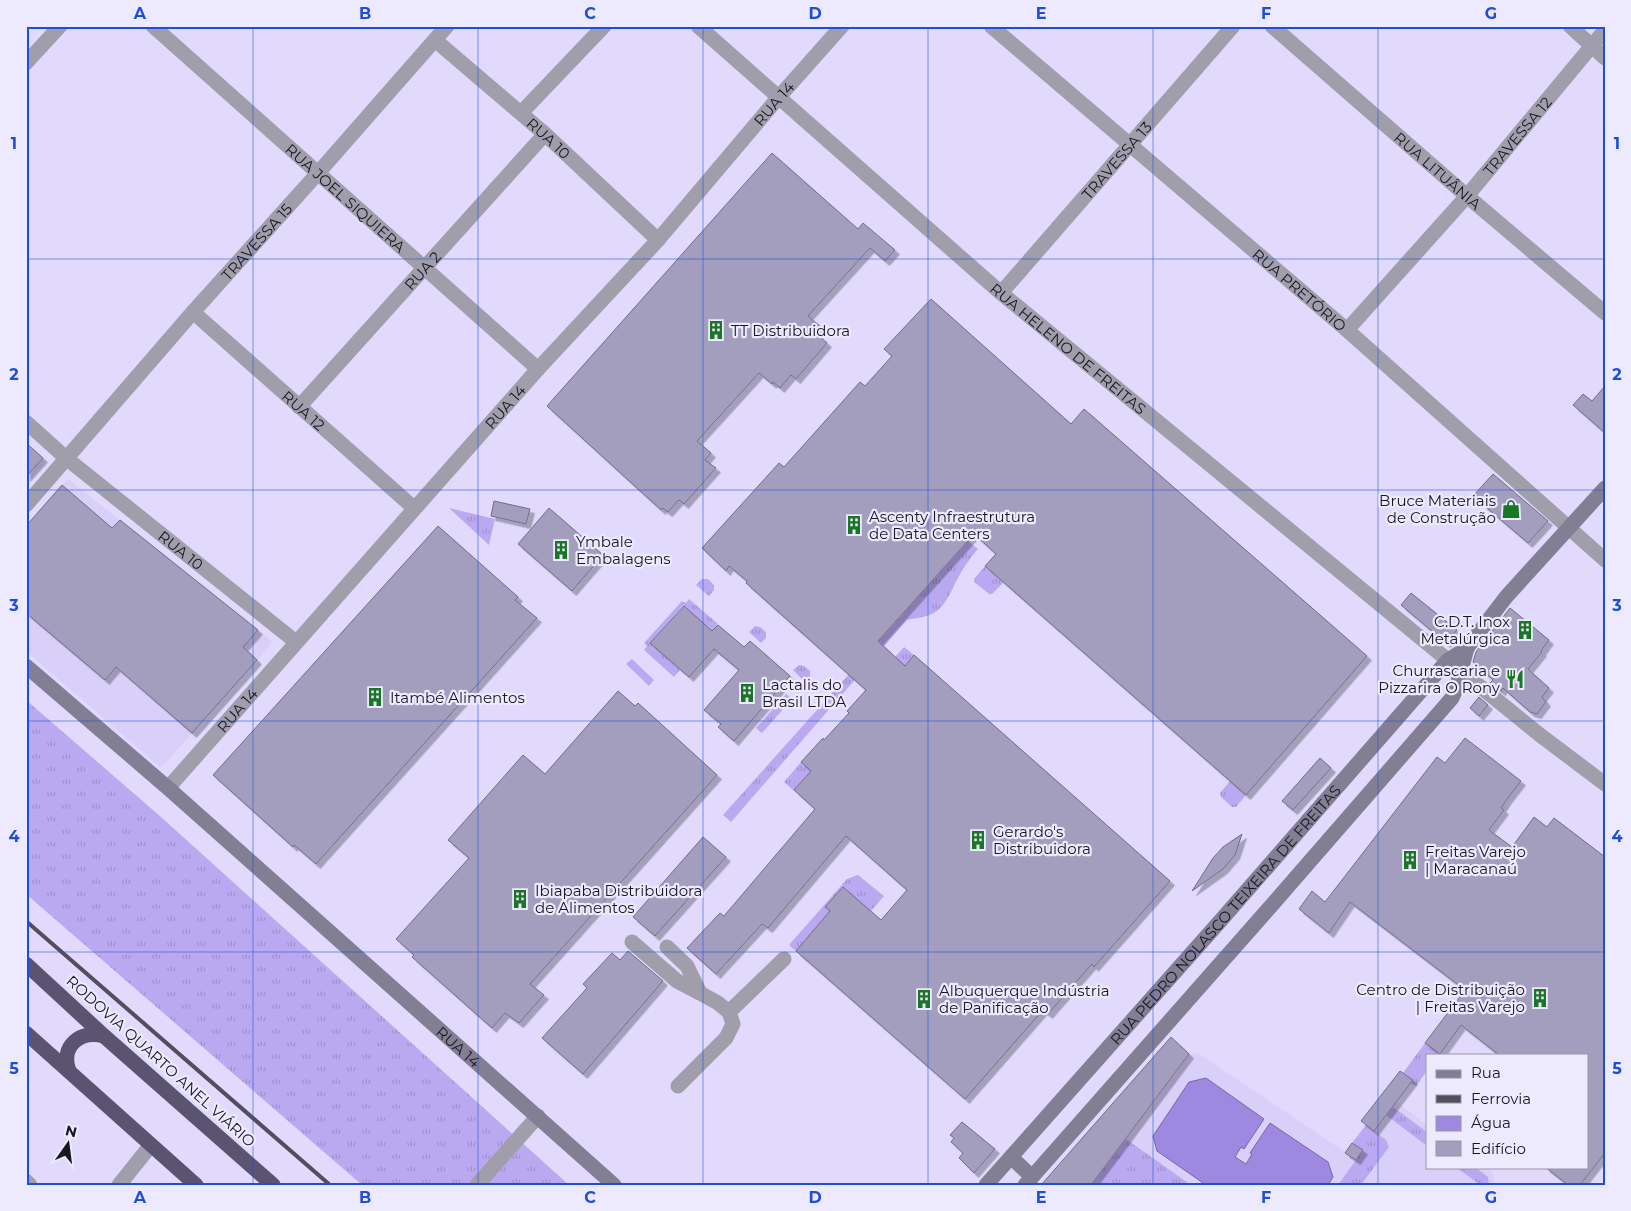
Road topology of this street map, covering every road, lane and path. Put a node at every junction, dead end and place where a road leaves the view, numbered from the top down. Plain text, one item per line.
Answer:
1 (60, 26) edge
2 (153, 26) edge
3 (604, 26) edge
4 (698, 26) edge
5 (842, 26) edge
6 (990, 26) edge
7 (1233, 26) edge
8 (1272, 26) edge
9 (1570, 26) edge
10 (1605, 30) edge
11 (439, 31) edge
12 (1591, 46) junction
13 (1605, 58) edge
14 (26, 63) edge
15 (778, 98) junction
16 (521, 113) junction
17 (545, 134) junction
18 (1130, 144) junction
19 (318, 174) junction
20 (1467, 196) junction
21 (658, 240) junction
22 (424, 269) junction
23 (1001, 293) junction
24 (193, 312) junction
25 (1605, 313) edge
26 (1347, 330) junction
27 (538, 369) junction
28 (299, 407) junction
29 (26, 422) edge
30 (66, 458) junction
31 (1605, 488) edge
32 (26, 505) edge
33 (414, 508) junction
34 (1569, 528) junction
35 (1605, 560) edge
36 (296, 642) junction
37 (26, 666) edge
38 (1455, 666) junction
39 (1605, 784) edge
40 (168, 788) junction
41 (632, 942) dead end
42 (667, 946) dead end
43 (784, 959) dead end
44 (26, 964) edge
45 (700, 992) junction
46 (729, 1012) junction
47 (26, 1033) edge
48 (104, 1036) junction
49 (69, 1071) junction
50 (678, 1086) dead end
51 (538, 1116) junction
52 (151, 1145) junction
53 (1011, 1156) junction
54 (26, 1181) edge
55 (1028, 1181) edge
56 (30, 1185) edge
57 (119, 1185) edge
58 (196, 1185) edge
59 (273, 1185) edge
60 (477, 1185) edge
61 (614, 1185) edge
62 (986, 1185) edge

1 - 14 street
2 - 19 street, RUA JOEL SIQUIERA
3 - 16 street
4 - 15 street, RUA HELENO DE FREITAS
5 - 15 street, RUA 14
6 - 18 street, RUA PRETÓRIO
7 - 18 street, TRAVESSA 13
8 - 20 street, RUA LITUÂNIA
9 - 12 street
10 - 12 street, TRAVESSA 12
11 - 16 street, RUA 10
11 - 19 street, TRAVESSA 15
12 - 13 street
12 - 20 street, TRAVESSA 12
15 - 21 street, RUA 14
15 - 23 street, RUA HELENO DE FREITAS
16 - 17 street, RUA 10
17 - 21 street, RUA 10
17 - 22 street, RUA 2
18 - 23 street, TRAVESSA 13
18 - 26 street, RUA PRETÓRIO
19 - 22 street, RUA JOEL SIQUIERA
19 - 24 street, TRAVESSA 15
20 - 25 street, RUA LITUÂNIA
20 - 26 street, TRAVESSA 12
21 - 27 street, RUA 14
22 - 27 street, RUA JOEL SIQUIERA
22 - 28 street, RUA 2
23 - 38 street, RUA HELENO DE FREITAS
24 - 28 street, RUA 12
24 - 30 street, TRAVESSA 15
26 - 34 street, RUA PRETÓRIO
27 - 33 street, RUA 14
28 - 33 street, RUA 12
29 - 30 street, RUA 10
30 - 32 street, TRAVESSA 15
30 - 36 street, RUA 10
31 - 34 main road, RUA PEDRO NOLASCO TEIXEIRA DE FREITAS
33 - 36 street, RUA 14
34 - 35 street, RUA PRETÓRIO
34 - 38 main road, RUA PEDRO NOLASCO TEIXEIRA DE FREITAS
36 - 40 street, RUA 14
37 - 40 main road, RUA 14
38 - 39 street, RUA HELENO DE FREITAS
38 - 53 main road, RUA PEDRO NOLASCO TEIXEIRA DE FREITAS
38 - 55 main road, RUA PEDRO NOLASCO TEIXEIRA DE FREITAS
40 - 51 main road, RUA 14
41 - 45 street
42 - 45 street
43 - 46 street
44 - 48 highway, RODOVIA QUARTO ANEL VIÁRIO
45 - 46 street
46 - 50 street
47 - 49 highway
48 - 49 highway
48 - 59 highway, RODOVIA QUARTO ANEL VIÁRIO
49 - 52 highway
51 - 60 street
51 - 61 main road, RUA 14
52 - 57 street
52 - 58 highway
53 - 55 main road
53 - 62 main road, RUA PEDRO NOLASCO TEIXEIRA DE FREITAS
54 - 56 street

